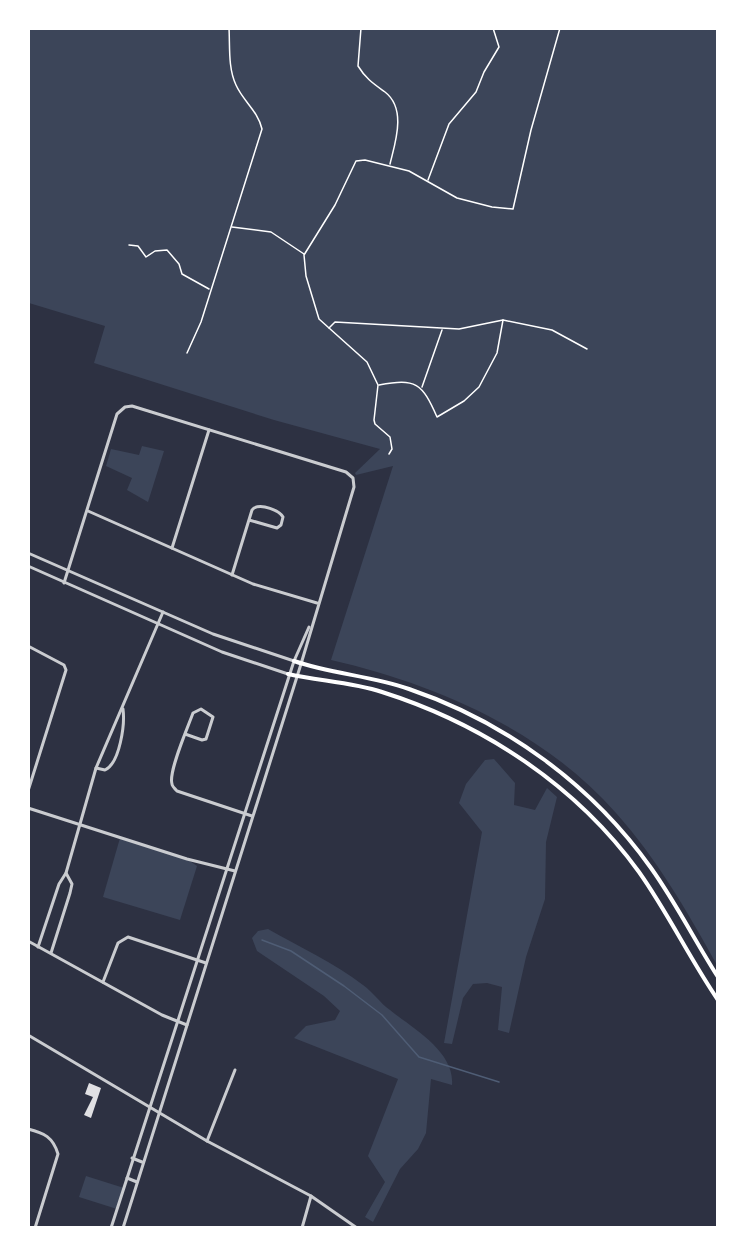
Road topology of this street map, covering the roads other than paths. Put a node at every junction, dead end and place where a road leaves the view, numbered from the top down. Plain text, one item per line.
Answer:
1 (28, 352) edge
2 (28, 358) edge
3 (209, 429) junction
4 (88, 511) junction
5 (249, 520) junction
6 (172, 548) junction
7 (28, 553) edge
8 (28, 566) edge
9 (69, 570) junction
10 (231, 575) junction
11 (64, 583) junction
12 (318, 603) junction
13 (164, 612) junction
14 (312, 620) junction
15 (158, 625) junction
16 (28, 646) edge
17 (294, 661) junction
18 (301, 664) junction
19 (288, 674) junction
20 (296, 675) junction
21 (123, 707) junction
22 (185, 734) junction
23 (96, 768) junction
24 (28, 791) edge
25 (28, 808) edge
26 (244, 814) junction
27 (252, 816) junction
28 (79, 824) junction
29 (227, 869) junction
30 (235, 871) junction
31 (66, 873) junction
32 (28, 941) edge
33 (39, 947) junction
34 (51, 954) junction
35 (198, 960) junction
36 (206, 963) junction
37 (717, 977) edge
38 (103, 982) junction
39 (717, 1000) edge
40 (179, 1022) junction
41 (187, 1025) junction
42 (28, 1035) edge
43 (235, 1070) dead end
44 (149, 1107) junction
45 (158, 1112) junction
46 (28, 1129) edge
47 (207, 1141) junction
48 (132, 1158) junction
49 (142, 1162) junction
50 (127, 1178) junction
51 (137, 1182) junction
52 (311, 1196) junction
53 (35, 1227) edge
54 (111, 1227) edge
55 (123, 1227) edge
56 (302, 1227) edge
57 (357, 1227) edge

1 - 2 street
3 - 4 street
3 - 6 street
3 - 12 street
4 - 6 street
4 - 9 street
5 - 5 street
5 - 10 street
6 - 10 street
7 - 9 street
8 - 11 street
9 - 11 street
9 - 13 street
10 - 12 street
11 - 15 street
12 - 14 street
13 - 15 street
13 - 17 street
14 - 17 street
14 - 18 street
15 - 19 street
15 - 21 street
16 - 24 street
17 - 18 main road
17 - 19 street
18 - 20 street
18 - 37 main road
19 - 20 main road
19 - 26 street
20 - 27 street
20 - 39 main road
21 - 23 street
21 - 23 street
22 - 22 street
22 - 26 street
23 - 28 street
25 - 28 street
26 - 27 street
26 - 29 street
27 - 30 street
28 - 29 street
28 - 31 street
29 - 30 street
29 - 35 street
30 - 36 street
31 - 33 street
31 - 34 street
32 - 33 street
33 - 34 street
34 - 38 street
35 - 36 street
35 - 38 street
35 - 40 street
36 - 41 street
38 - 40 street
40 - 41 street
40 - 44 street
41 - 45 street
42 - 44 street
43 - 47 street
44 - 45 street
44 - 48 street
45 - 47 street
45 - 49 street
46 - 53 street
47 - 52 street
48 - 49 street
48 - 50 street
49 - 51 street
50 - 51 street
50 - 54 street
51 - 55 street
52 - 56 street
52 - 57 street

